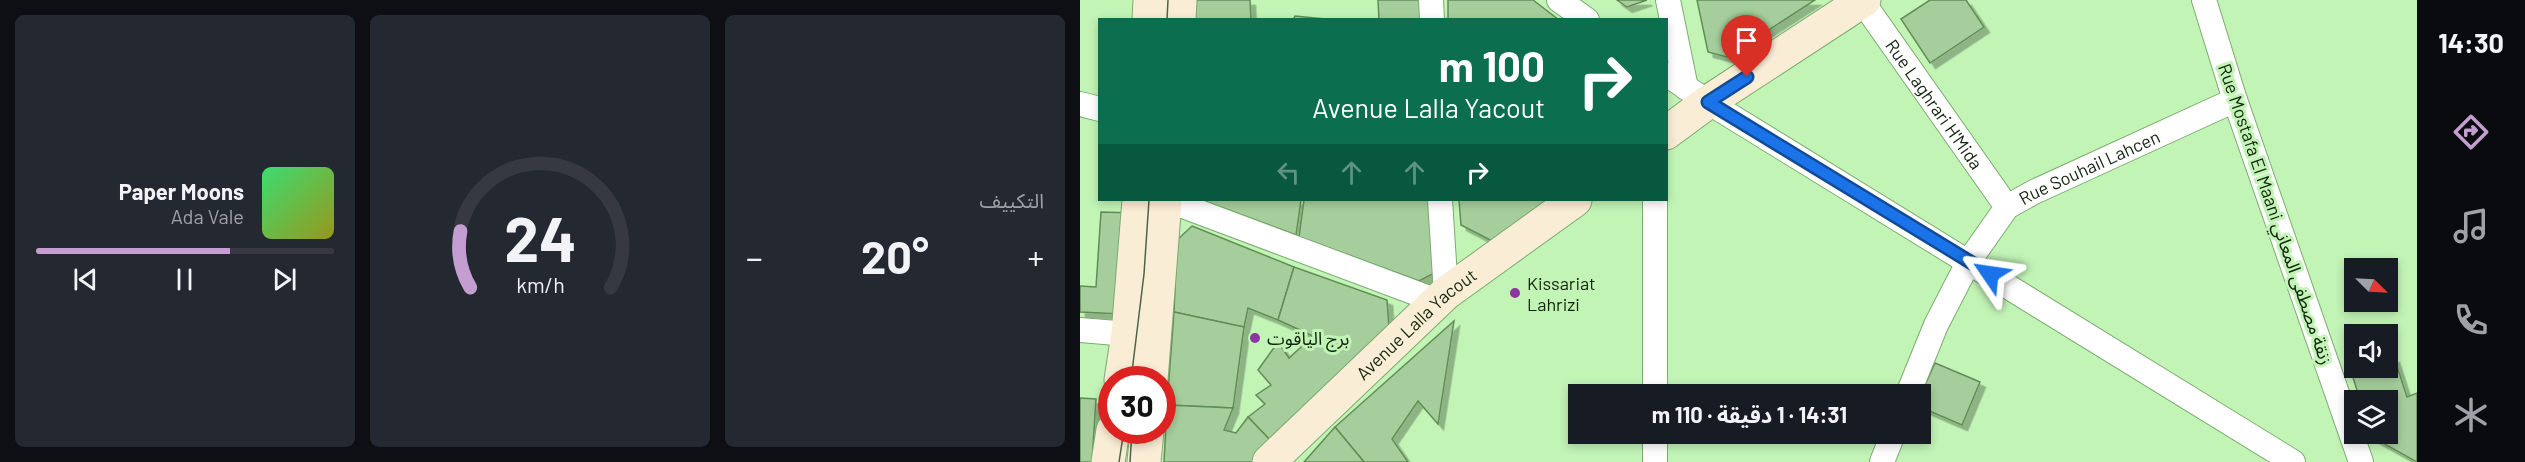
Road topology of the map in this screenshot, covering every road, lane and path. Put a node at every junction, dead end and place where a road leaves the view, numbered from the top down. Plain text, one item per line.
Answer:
1 (1150, 0) edge
2 (1180, 0) edge
3 (1431, 0) edge
4 (1559, 0) edge
5 (1668, 0) edge
6 (2204, 0) edge
7 (1863, 1) edge
8 (1149, 18) edge
9 (1179, 18) edge
10 (1432, 18) edge
11 (1584, 18) edge
12 (1668, 75) edge
13 (1697, 95) junction
14 (2235, 100) junction
15 (1080, 104) edge
16 (1098, 108) edge
17 (1668, 131) edge
18 (1139, 201) edge
19 (1166, 201) edge
20 (1169, 201) edge
21 (1440, 201) edge
22 (1574, 201) edge
23 (1655, 201) edge
24 (2007, 207) junction
25 (1969, 261) junction
26 (1441, 297) junction
27 (1080, 330) edge
28 (1128, 334) junction
29 (1123, 366) edge
30 (1152, 366) edge
31 (1655, 384) edge
32 (1912, 384) edge
33 (1111, 444) edge
34 (1146, 444) edge
35 (1655, 444) edge
36 (1889, 444) edge
37 (1108, 462) edge
38 (1144, 462) edge
39 (1269, 462) edge
40 (1655, 462) edge
41 (1882, 462) edge
42 (2293, 462) edge
43 (2361, 462) edge

1 - 8 main road
2 - 9 main road
3 - 10 street
4 - 11 street
5 - 13 street
6 - 14 street, Rue Mostafa El Maani زنقة مصطفى المعاني
7 - 13 main road
7 - 24 street, Rue Laghrari H'Mida
12 - 13 street
13 - 17 main road
13 - 25 street
14 - 24 street, Rue Souhail Lahcen
14 - 43 street, Rue Mostafa El Maani زنقة مصطفى المعاني
15 - 16 street
18 - 28 main road
19 - 30 main road
20 - 26 street
21 - 26 street
22 - 26 main road, Avenue Lalla Yacout
23 - 31 street
24 - 25 street, Rue Souhail Lahcen
25 - 32 street, Rue Souhail Lahcen
25 - 42 street
26 - 39 main road, Avenue Lalla Yacout
27 - 28 street
28 - 29 main road
33 - 37 main road
34 - 38 main road
35 - 40 street
36 - 41 street

